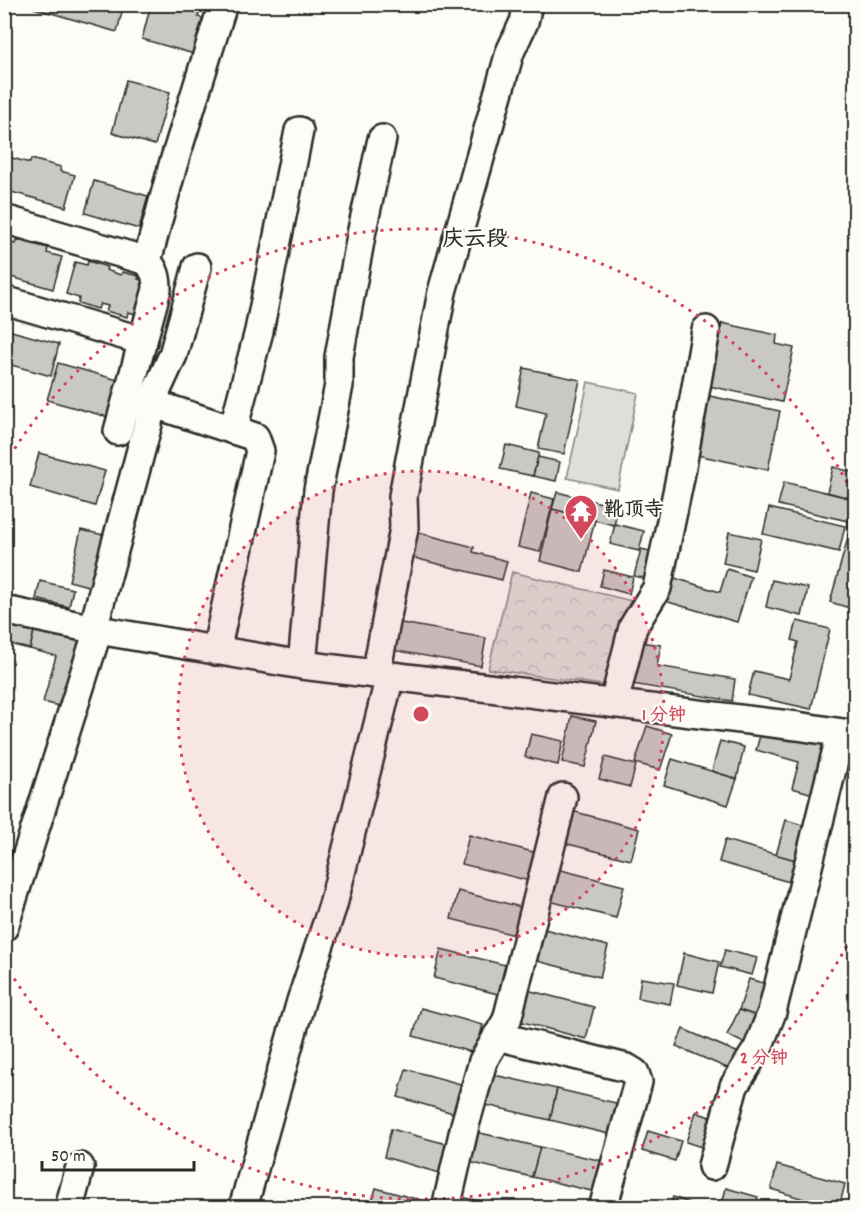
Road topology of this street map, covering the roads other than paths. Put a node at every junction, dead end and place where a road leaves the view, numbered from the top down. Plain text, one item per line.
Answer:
1 (528, 4) edge
2 (220, 5) edge
3 (299, 131) dead end
4 (382, 139) dead end
5 (4, 219) edge
6 (147, 261) junction
7 (197, 267) dead end
8 (4, 300) edge
9 (706, 330) dead end
10 (143, 341) junction
11 (151, 403) junction
12 (233, 430) junction
13 (118, 431) dead end
14 (4, 610) edge
15 (95, 629) junction
16 (216, 651) junction
17 (302, 665) junction
18 (383, 675) junction
19 (614, 703) junction
20 (848, 734) edge
21 (563, 797) dead end
22 (4, 927) edge
23 (497, 1036) junction
24 (712, 1166) dead end
25 (80, 1167) dead end
26 (69, 1208) edge
27 (243, 1208) edge
28 (446, 1208) edge
29 (603, 1208) edge

1 - 18 street
2 - 6 street
3 - 12 street
4 - 17 street
5 - 6 street
6 - 10 street
7 - 11 street
8 - 10 street
9 - 19 street
10 - 13 street
11 - 12 street
11 - 15 street
12 - 16 street
14 - 15 street
15 - 16 street
15 - 22 street
16 - 17 street
17 - 18 street
18 - 19 street
18 - 27 street
19 - 20 street
20 - 24 street
21 - 23 street
23 - 28 street
23 - 29 street
25 - 26 street

